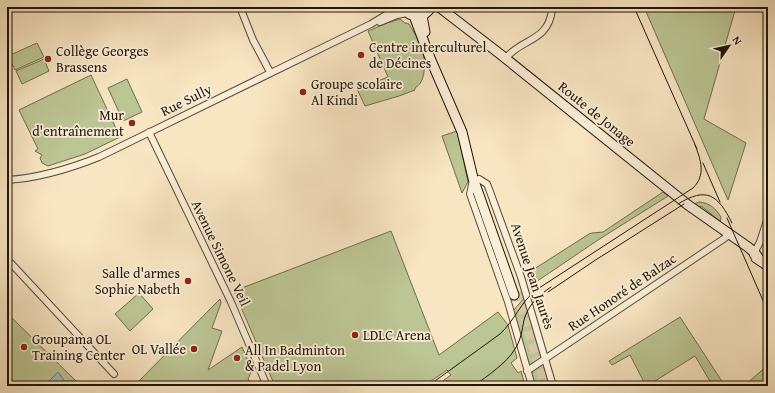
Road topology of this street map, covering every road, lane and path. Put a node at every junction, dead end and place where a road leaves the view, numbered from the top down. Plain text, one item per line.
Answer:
1 (240, 7) edge
2 (398, 7) edge
3 (439, 7) edge
4 (552, 10) dead end
5 (418, 12) edge
6 (452, 18) junction
7 (370, 24) junction
8 (506, 58) junction
9 (270, 72) junction
10 (149, 132) junction
11 (476, 178) junction
12 (7, 180) edge
13 (768, 217) edge
14 (766, 229) edge
15 (727, 234) junction
16 (7, 259) edge
17 (759, 259) edge
18 (516, 295) junction
19 (545, 358) junction
20 (527, 371) junction
21 (114, 374) dead end
22 (267, 386) edge
23 (532, 386) edge
24 (553, 386) edge

1 - 9 street
2 - 7 street, Rue Sully
3 - 6 main road, Route de Jonage
4 - 8 street
5 - 6 main road, Route de Jonage
5 - 7 street, Rue Sully
5 - 11 main road, Avenue Jean Jaurès
6 - 8 main road, Route de Jonage
7 - 9 street, Rue Sully
8 - 15 main road, Route de Jonage
9 - 10 street, Rue Sully
10 - 12 street, Rue Sully
10 - 22 street, Avenue Simone Veil
11 - 18 main road, Avenue Jean Jaurès
11 - 18 street, Avenue Jean Jaurès
13 - 14 street
14 - 17 street
15 - 17 main road, Route de Jonage
15 - 19 street, Rue Honoré de Balzac
16 - 21 street
18 - 19 street, Avenue Jean Jaurès
18 - 20 street, Avenue Jean Jaurès
19 - 20 street, Rue Honoré de Balzac
19 - 24 street, Avenue Jean Jaurès
20 - 23 street, Avenue Jean Jaurès

